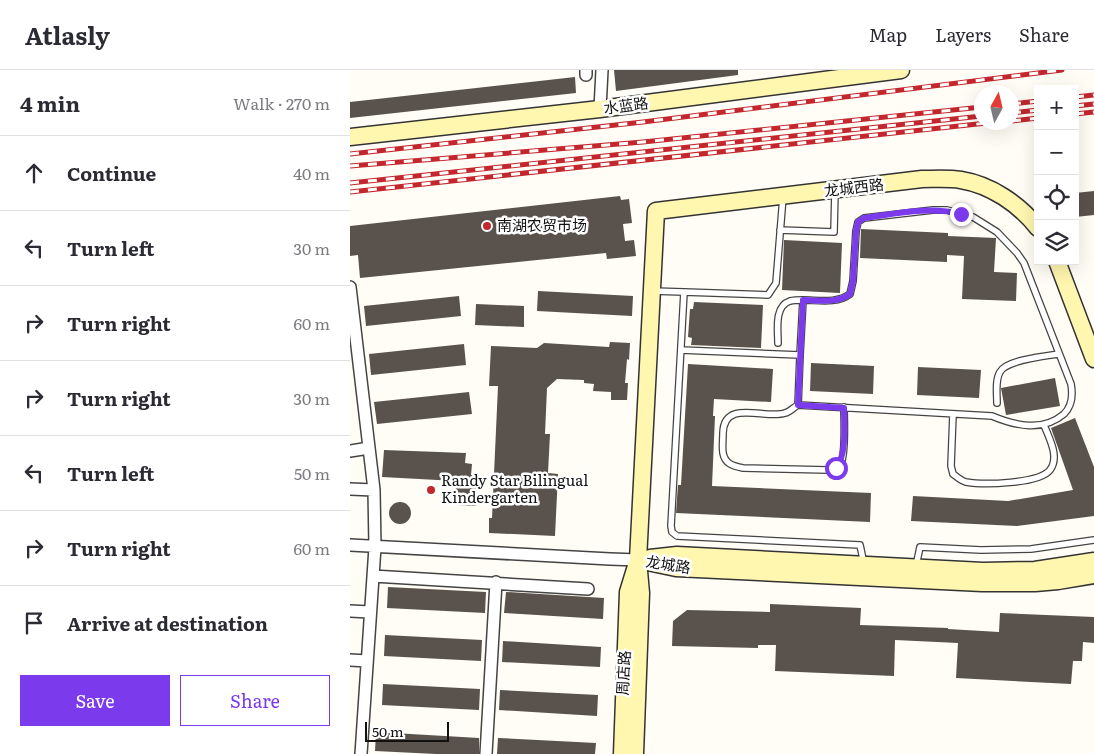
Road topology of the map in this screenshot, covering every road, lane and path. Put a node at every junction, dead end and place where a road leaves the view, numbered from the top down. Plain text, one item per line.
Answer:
1 (602, 70) edge
2 (901, 70) edge
3 (600, 109) junction
4 (350, 137) edge
5 (835, 190) junction
6 (783, 196) junction
7 (656, 211) joint
8 (1034, 224) edge
9 (780, 230) junction
10 (1059, 265) edge
11 (350, 287) edge
12 (651, 291) junction
13 (684, 292) junction
14 (803, 300) junction
15 (778, 343) dead end
16 (681, 350) junction
17 (1059, 354) junction
18 (800, 355) junction
19 (1094, 359) edge
20 (997, 403) dead end
21 (798, 405) junction
22 (844, 408) junction
23 (953, 414) junction
24 (1044, 425) junction
25 (369, 448) junction
26 (350, 451) edge
27 (350, 489) edge
28 (374, 490) junction
29 (1094, 540) edge
30 (350, 545) edge
31 (375, 547) junction
32 (638, 560) junction
33 (1094, 561) edge
34 (865, 566) junction
35 (916, 568) junction
36 (1094, 575) edge
37 (373, 576) junction
38 (496, 582) junction
39 (588, 589) dead end
40 (350, 611) edge
41 (370, 612) junction
42 (350, 660) edge
43 (366, 661) junction
44 (630, 697) junction
45 (361, 754) edge
46 (486, 754) edge
47 (613, 754) edge
48 (622, 754) edge
49 (635, 754) edge
50 (643, 754) edge

1 - 3 street
2 - 3 street, 水蓝路
3 - 4 street, 水蓝路
5 - 6 street, 龙城西路
5 - 8 street, 龙城西路
5 - 9 lane
6 - 7 street, 龙城西路
6 - 9 lane
7 - 12 street, 周店路
9 - 13 lane
10 - 19 street
11 - 25 street
12 - 13 lane
12 - 32 street, 周店路
13 - 16 lane
14 - 15 lane
14 - 17 lane
14 - 18 lane
16 - 18 lane
16 - 34 lane
17 - 20 lane
17 - 24 lane
18 - 21 lane
21 - 22 lane
21 - 22 lane
22 - 23 lane
23 - 24 lane
23 - 24 lane
25 - 26 street
25 - 28 street
27 - 28 street
28 - 31 street
29 - 35 lane
30 - 31 street
31 - 32 street
31 - 37 street
32 - 34 street, 龙城路
32 - 36 street, 龙城路
32 - 44 street, 周店路
33 - 35 street, 龙城路
34 - 35 street, 龙城路
37 - 38 street
37 - 41 street
38 - 39 street
38 - 46 street
40 - 41 street
41 - 43 street
42 - 43 street
43 - 45 street
44 - 47 street
44 - 48 street, 周店路
44 - 49 street, 周店路
44 - 50 street

